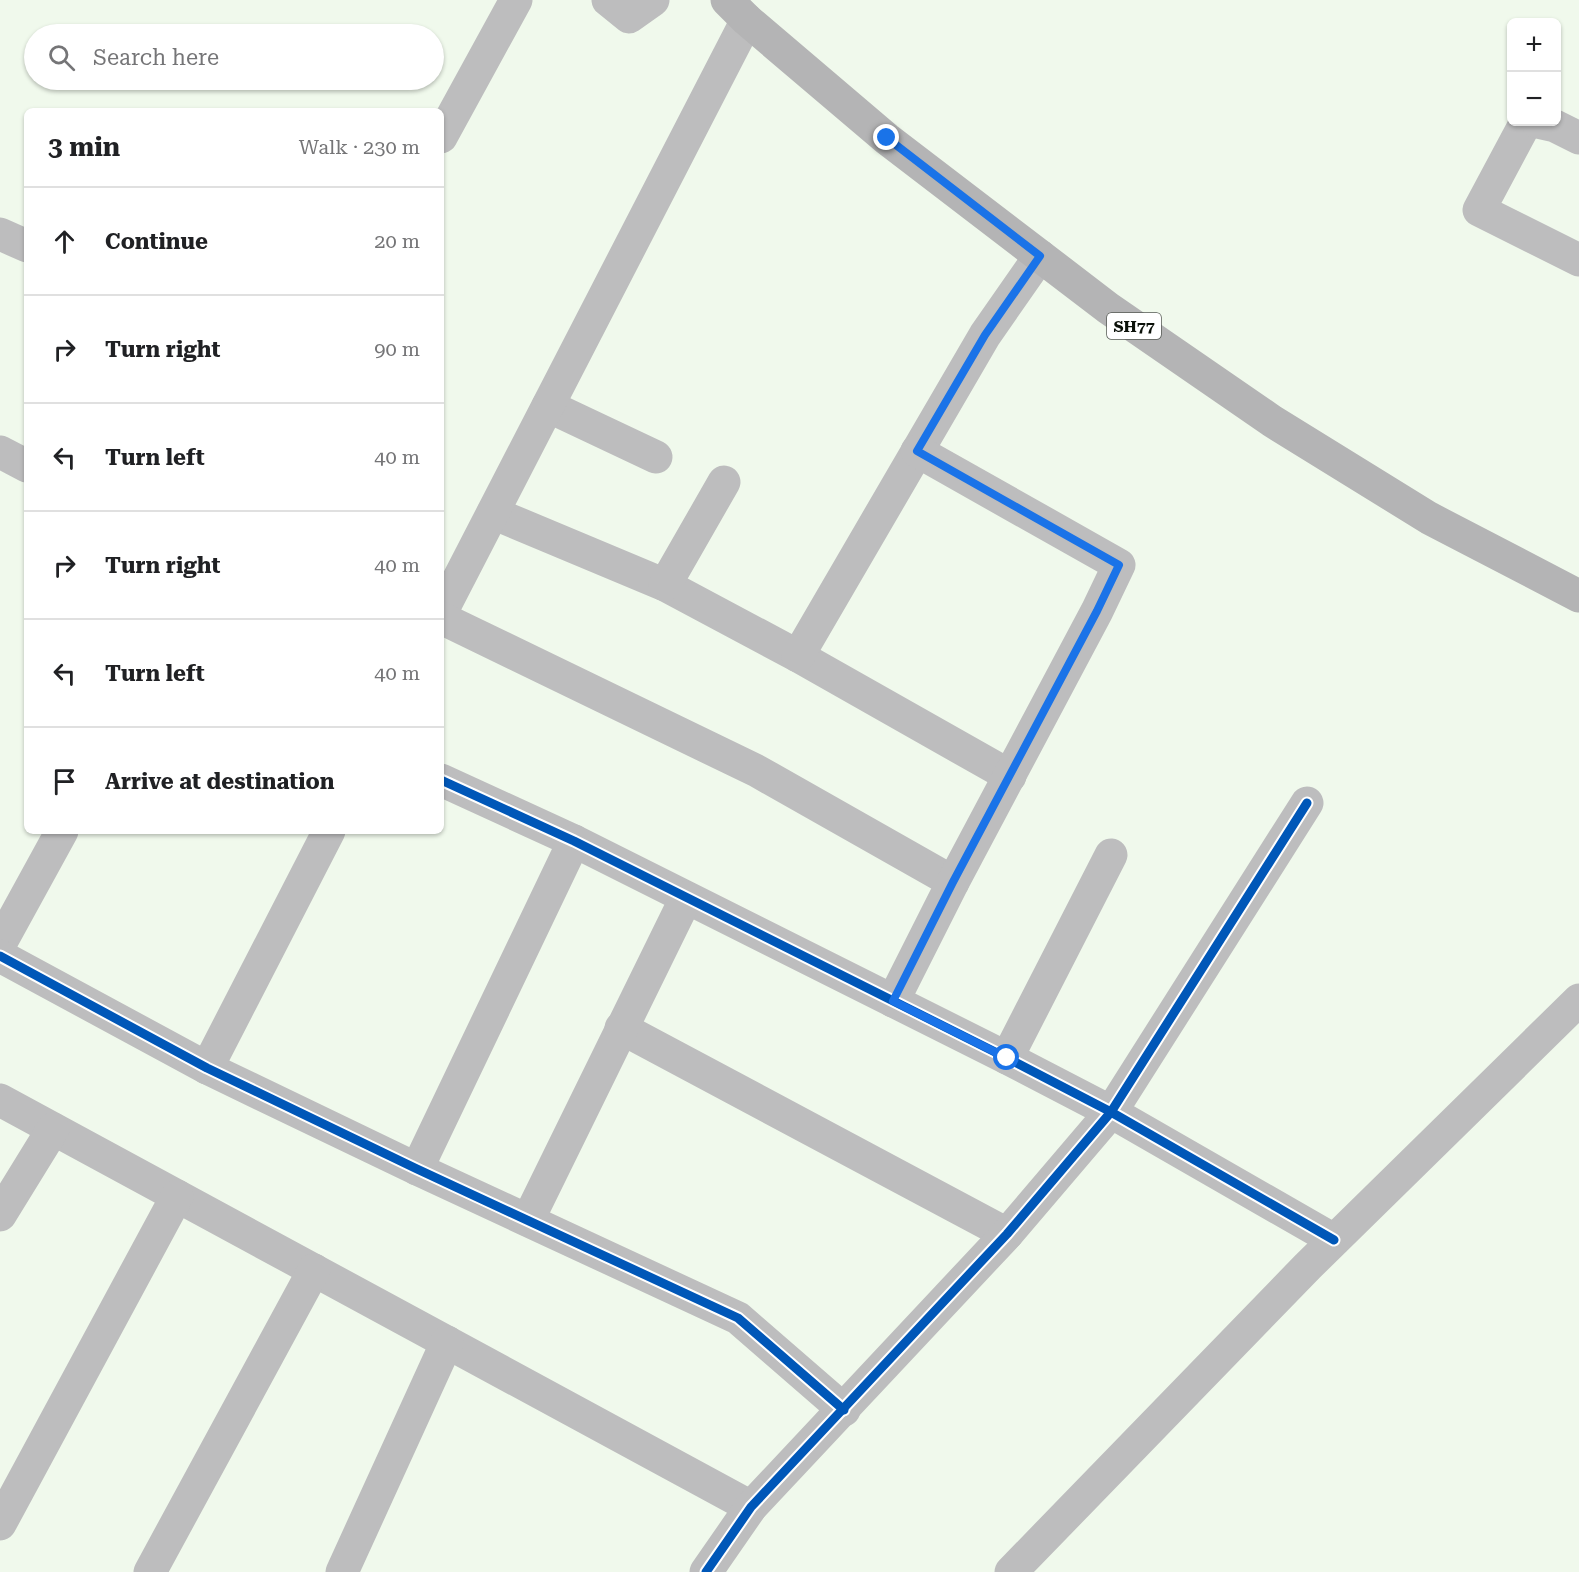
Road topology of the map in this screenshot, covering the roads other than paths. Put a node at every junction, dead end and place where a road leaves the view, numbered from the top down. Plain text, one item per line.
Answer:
1 (516, 0) edge
2 (608, 0) edge
3 (653, 0) edge
4 (737, 10) edge
5 (1524, 126) edge
6 (1555, 126) edge
7 (444, 132) edge
8 (1579, 138) edge
9 (0, 234) edge
10 (24, 245) edge
11 (1040, 256) junction
12 (1579, 260) edge
13 (548, 406) junction
14 (917, 451) junction
15 (0, 452) edge
16 (656, 457) dead end
17 (24, 464) edge
18 (724, 482) dead end
19 (493, 513) junction
20 (665, 585) junction
21 (1579, 596) edge
22 (444, 607) edge
23 (444, 619) edge
24 (798, 656) junction
25 (1010, 776) junction
26 (444, 781) edge
27 (1306, 803) dead end
28 (60, 834) edge
29 (327, 834) edge
30 (574, 841) junction
31 (1111, 855) dead end
32 (953, 882) junction
33 (686, 898) junction
34 (0, 944) edge
35 (0, 956) edge
36 (1579, 1000) edge
37 (893, 1001) junction
38 (621, 1028) junction
39 (1007, 1058) junction
40 (207, 1068) junction
41 (0, 1100) edge
42 (1111, 1112) junction
43 (53, 1129) junction
44 (417, 1169) junction
45 (177, 1196) junction
46 (0, 1215) edge
47 (528, 1220) junction
48 (1007, 1234) junction
49 (1334, 1240) junction
50 (314, 1270) junction
51 (447, 1342) junction
52 (844, 1410) junction
53 (752, 1507) junction
54 (0, 1524) edge
55 (150, 1572) edge
56 (342, 1572) edge
57 (706, 1572) edge
58 (1011, 1572) edge

1 - 7 street
2 - 3 street
4 - 11 main road, SH77
4 - 13 street
5 - 12 street
6 - 8 street
9 - 10 street
11 - 14 street
11 - 21 main road, SH77
13 - 16 street
13 - 19 street
14 - 24 street
14 - 25 street
15 - 17 street
18 - 20 street
19 - 20 street
19 - 22 street
20 - 24 street
23 - 32 street
24 - 25 street
25 - 32 street
26 - 30 street
27 - 42 street
28 - 34 street
29 - 40 street
30 - 33 street
30 - 44 street
31 - 39 street
32 - 37 street
33 - 37 street
33 - 38 street
35 - 40 street
36 - 49 street
37 - 39 street
38 - 47 street
38 - 48 street
39 - 42 street
40 - 44 street
41 - 43 street
42 - 48 street
42 - 49 street
43 - 45 street
43 - 46 street
44 - 47 street
45 - 50 street
45 - 54 street
47 - 52 street
48 - 52 street
49 - 58 street
50 - 51 street
50 - 55 street
51 - 53 street
51 - 56 street
52 - 53 street
53 - 57 street

